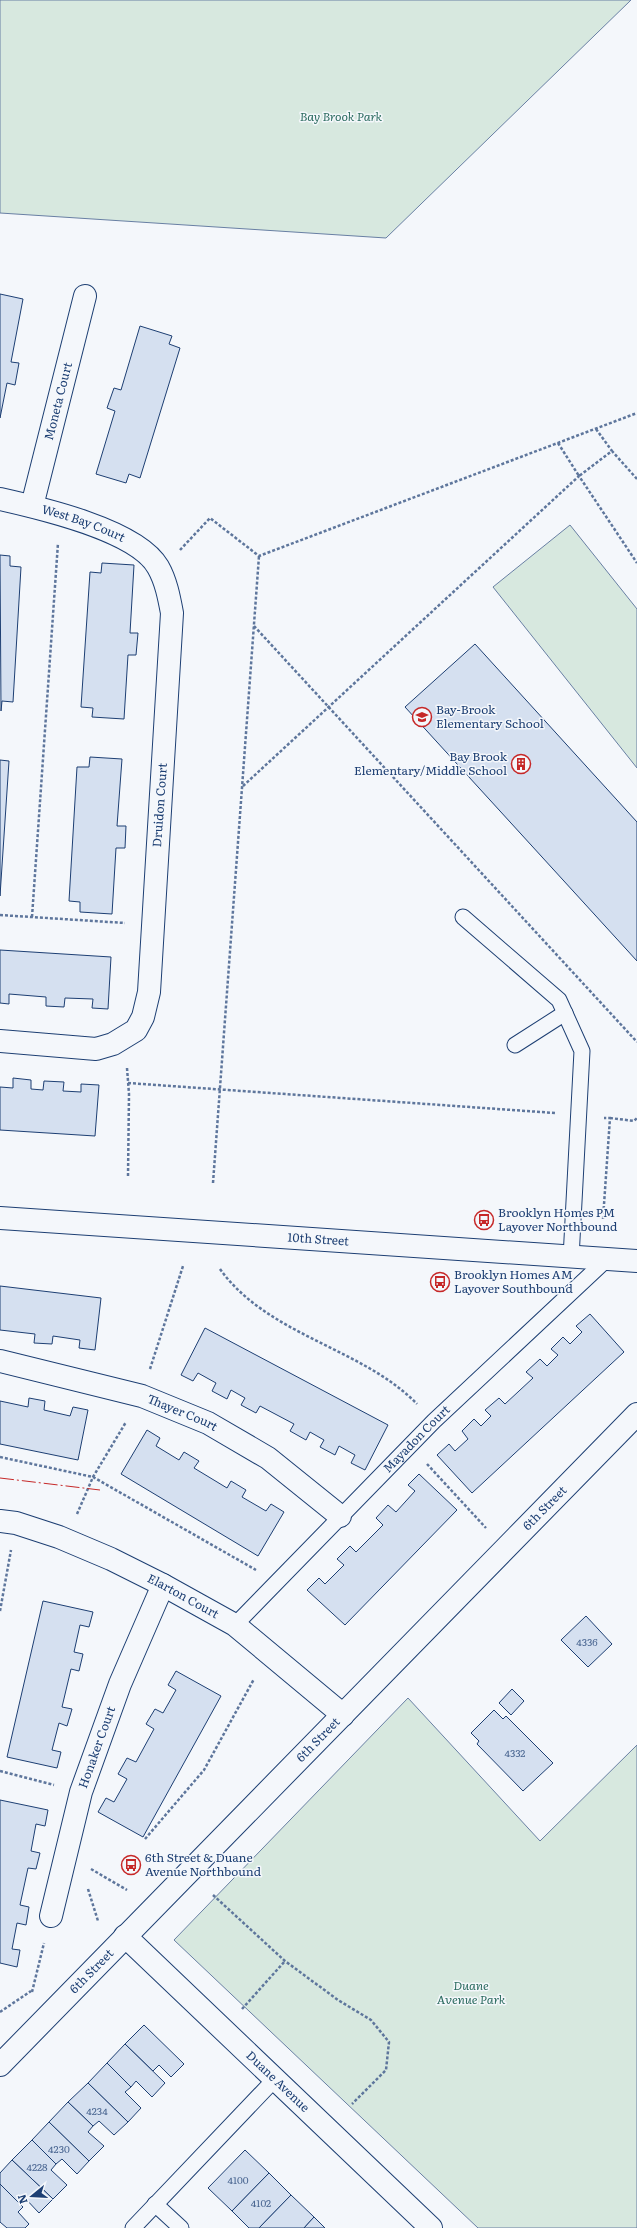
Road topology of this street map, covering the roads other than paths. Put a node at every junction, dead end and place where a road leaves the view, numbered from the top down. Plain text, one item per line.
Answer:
1 (85, 296) dead end
2 (0, 499) edge
3 (32, 506) junction
4 (157, 565) joint
5 (463, 917) dead end
6 (565, 1013) junction
7 (0, 1041) edge
8 (515, 1045) dead end
9 (0, 1218) edge
10 (571, 1258) junction
11 (606, 1260) junction
12 (637, 1261) edge
13 (0, 1361) edge
14 (637, 1414) edge
15 (340, 1516) junction
16 (8, 1522) edge
17 (163, 1585) junction
18 (235, 1625) junction
19 (343, 1715) junction
20 (51, 1916) road end
21 (125, 1936) junction
22 (0, 2065) edge
23 (275, 2079) junction
24 (156, 2204) junction
25 (133, 2228) edge
26 (181, 2228) edge
27 (431, 2228) edge

1 - 3 street, Moneta Court
2 - 3 street, West Bay Court
3 - 4 street, West Bay Court
4 - 7 street, Druidon Court
5 - 6 lane
6 - 8 lane
6 - 10 lane
9 - 10 street, 10th Street
10 - 11 street, 10th Street
11 - 12 street, 10th Street
11 - 15 lane, Mayadon Court
13 - 15 street, Thayer Court
14 - 19 street, 6th Street
15 - 18 lane, Mayadon Court
16 - 17 street, Elarton Court
17 - 18 street, Elarton Court
17 - 20 street, Honaker Court
18 - 19 street, Elarton Court
19 - 21 street, 6th Street
21 - 22 street, 6th Street
21 - 23 street, Duane Avenue
23 - 24 lane
23 - 27 street, Duane Avenue
24 - 25 lane
24 - 26 lane

